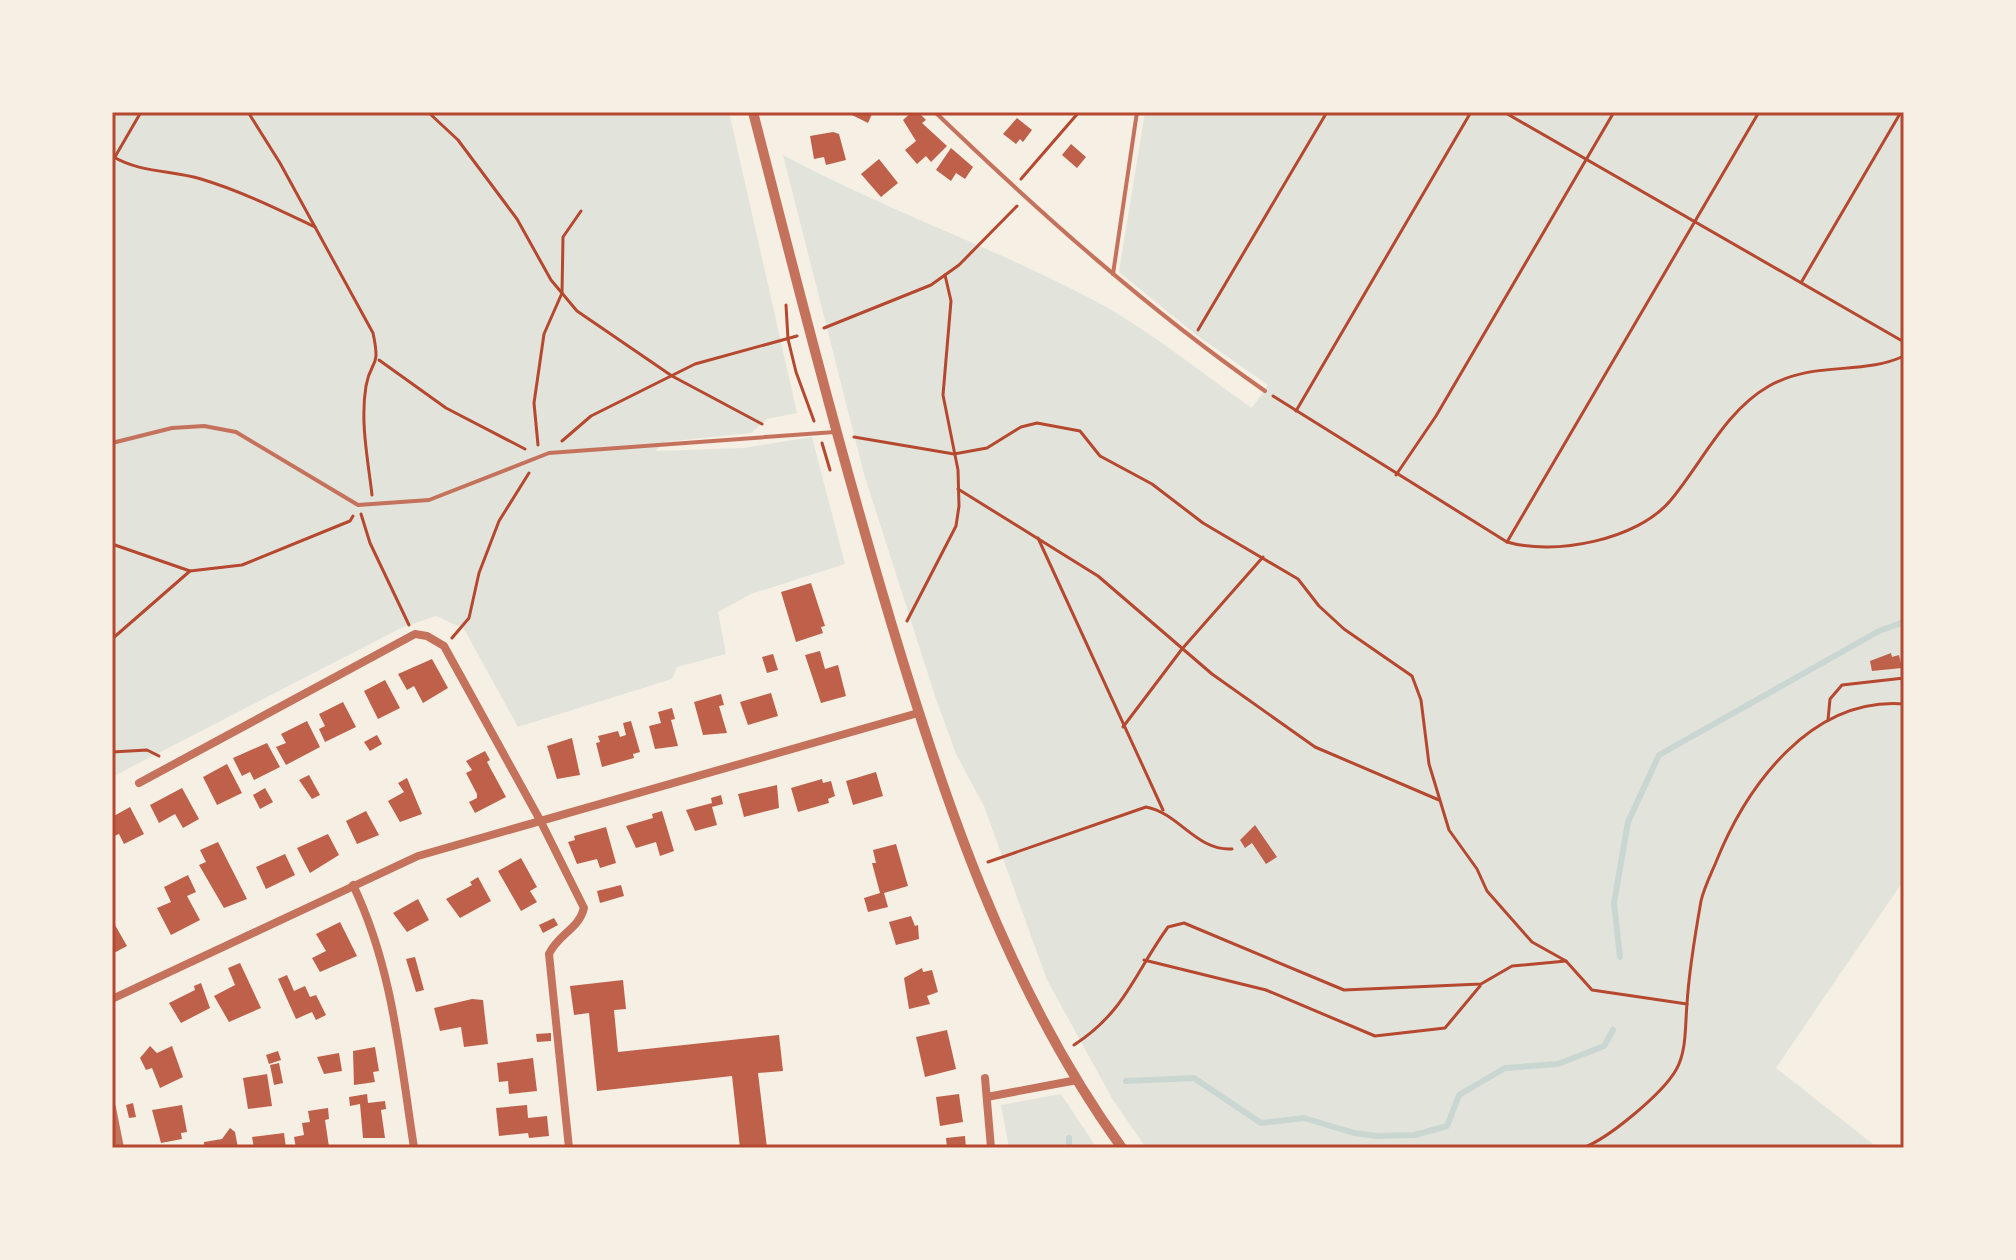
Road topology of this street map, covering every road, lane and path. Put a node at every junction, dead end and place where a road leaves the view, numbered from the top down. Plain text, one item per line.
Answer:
1 (141, 112) edge
2 (248, 112) edge
3 (428, 112) edge
4 (435, 112) edge
5 (753, 112) edge
6 (935, 112) edge
7 (1079, 112) edge
8 (1137, 112) edge
9 (1327, 112) edge
10 (1471, 112) edge
11 (1504, 112) edge
12 (1614, 112) edge
13 (1759, 112) edge
14 (1901, 112) edge
15 (434, 118) junction
16 (113, 159) edge
17 (1587, 159) junction
18 (1014, 188) junction
19 (1025, 198) junction
20 (581, 211) dead end
21 (1695, 222) junction
22 (315, 227) junction
23 (1113, 274) junction
24 (945, 275) junction
25 (1801, 283) junction
26 (562, 293) junction
27 (810, 331) junction
28 (1192, 340) junction
29 (1904, 342) edge
30 (1904, 357) edge
31 (379, 360) junction
32 (672, 376) junction
33 (1265, 391) joint
34 (1296, 411) junction
35 (835, 432) junction
36 (783, 436) junction
37 (112, 443) edge
38 (549, 453) junction
39 (954, 454) junction
40 (539, 456) junction
41 (1396, 475) junction
42 (958, 489) junction
43 (358, 505) junction
44 (374, 507) junction
45 (1038, 538) junction
46 (1507, 542) junction
47 (112, 544) edge
48 (1263, 557) junction
49 (190, 571) junction
50 (906, 624) dead end
51 (415, 634) junction
52 (112, 639) edge
53 (444, 646) junction
54 (1182, 649) junction
55 (1904, 678) edge
56 (1904, 704) edge
57 (918, 713) junction
58 (1828, 720) junction
59 (1123, 727) junction
60 (112, 752) edge
61 (176, 763) junction
62 (139, 783) dead end
63 (1441, 801) junction
64 (1163, 810) junction
65 (540, 820) junction
66 (1232, 849) dead end
67 (973, 867) junction
68 (353, 885) junction
69 (1144, 960) junction
70 (1566, 961) junction
71 (1481, 984) junction
72 (112, 999) edge
73 (1687, 1004) junction
74 (1074, 1045) dead end
75 (985, 1078) dead end
76 (1077, 1080) junction
77 (987, 1097) junction
78 (112, 1108) edge
79 (120, 1148) edge
80 (414, 1148) edge
81 (569, 1148) edge
82 (991, 1148) edge
83 (1122, 1148) edge
84 (1583, 1148) edge

1 - 16 path
2 - 22 path
3 - 15 path
4 - 15 path
5 - 27 street
6 - 18 lane
7 - 18 path
8 - 23 lane
9 - 28 path
10 - 34 path
11 - 17 path
12 - 17 path
13 - 21 path
14 - 25 path
15 - 26 path
16 - 22 path
17 - 21 path
17 - 41 path
18 - 19 lane
19 - 23 lane
19 - 24 path
20 - 26 path
21 - 25 path
21 - 46 path
22 - 31 path
23 - 28 lane
24 - 27 path
24 - 39 path
25 - 29 path
26 - 32 path
26 - 40 path
27 - 32 path
27 - 35 street
28 - 33 lane
30 - 46 path
31 - 40 path
31 - 44 path
32 - 36 path
32 - 38 path
33 - 34 path
34 - 41 path
35 - 36 lane
35 - 39 path
35 - 57 street
36 - 38 lane
37 - 43 lane
38 - 40 lane
39 - 42 path
39 - 48 path
40 - 44 lane
40 - 53 path
41 - 46 path
42 - 45 path
42 - 50 path
43 - 44 lane
43 - 49 path
43 - 51 path
45 - 54 path
45 - 59 path
47 - 49 path
48 - 54 path
48 - 63 path
49 - 52 path
51 - 53 street
51 - 61 street
53 - 65 street
54 - 59 path
54 - 63 path
55 - 58 path
56 - 58 path
57 - 65 street
57 - 67 street
58 - 73 path
59 - 64 path
60 - 61 path
61 - 62 street
63 - 70 path
64 - 66 path
64 - 67 path
65 - 68 street
65 - 81 street
67 - 76 street
68 - 72 street
68 - 80 street
69 - 71 path
69 - 71 path
69 - 74 path
70 - 71 path
70 - 73 path
73 - 84 path
75 - 77 street
76 - 77 street
76 - 83 street
77 - 82 street
78 - 79 street

